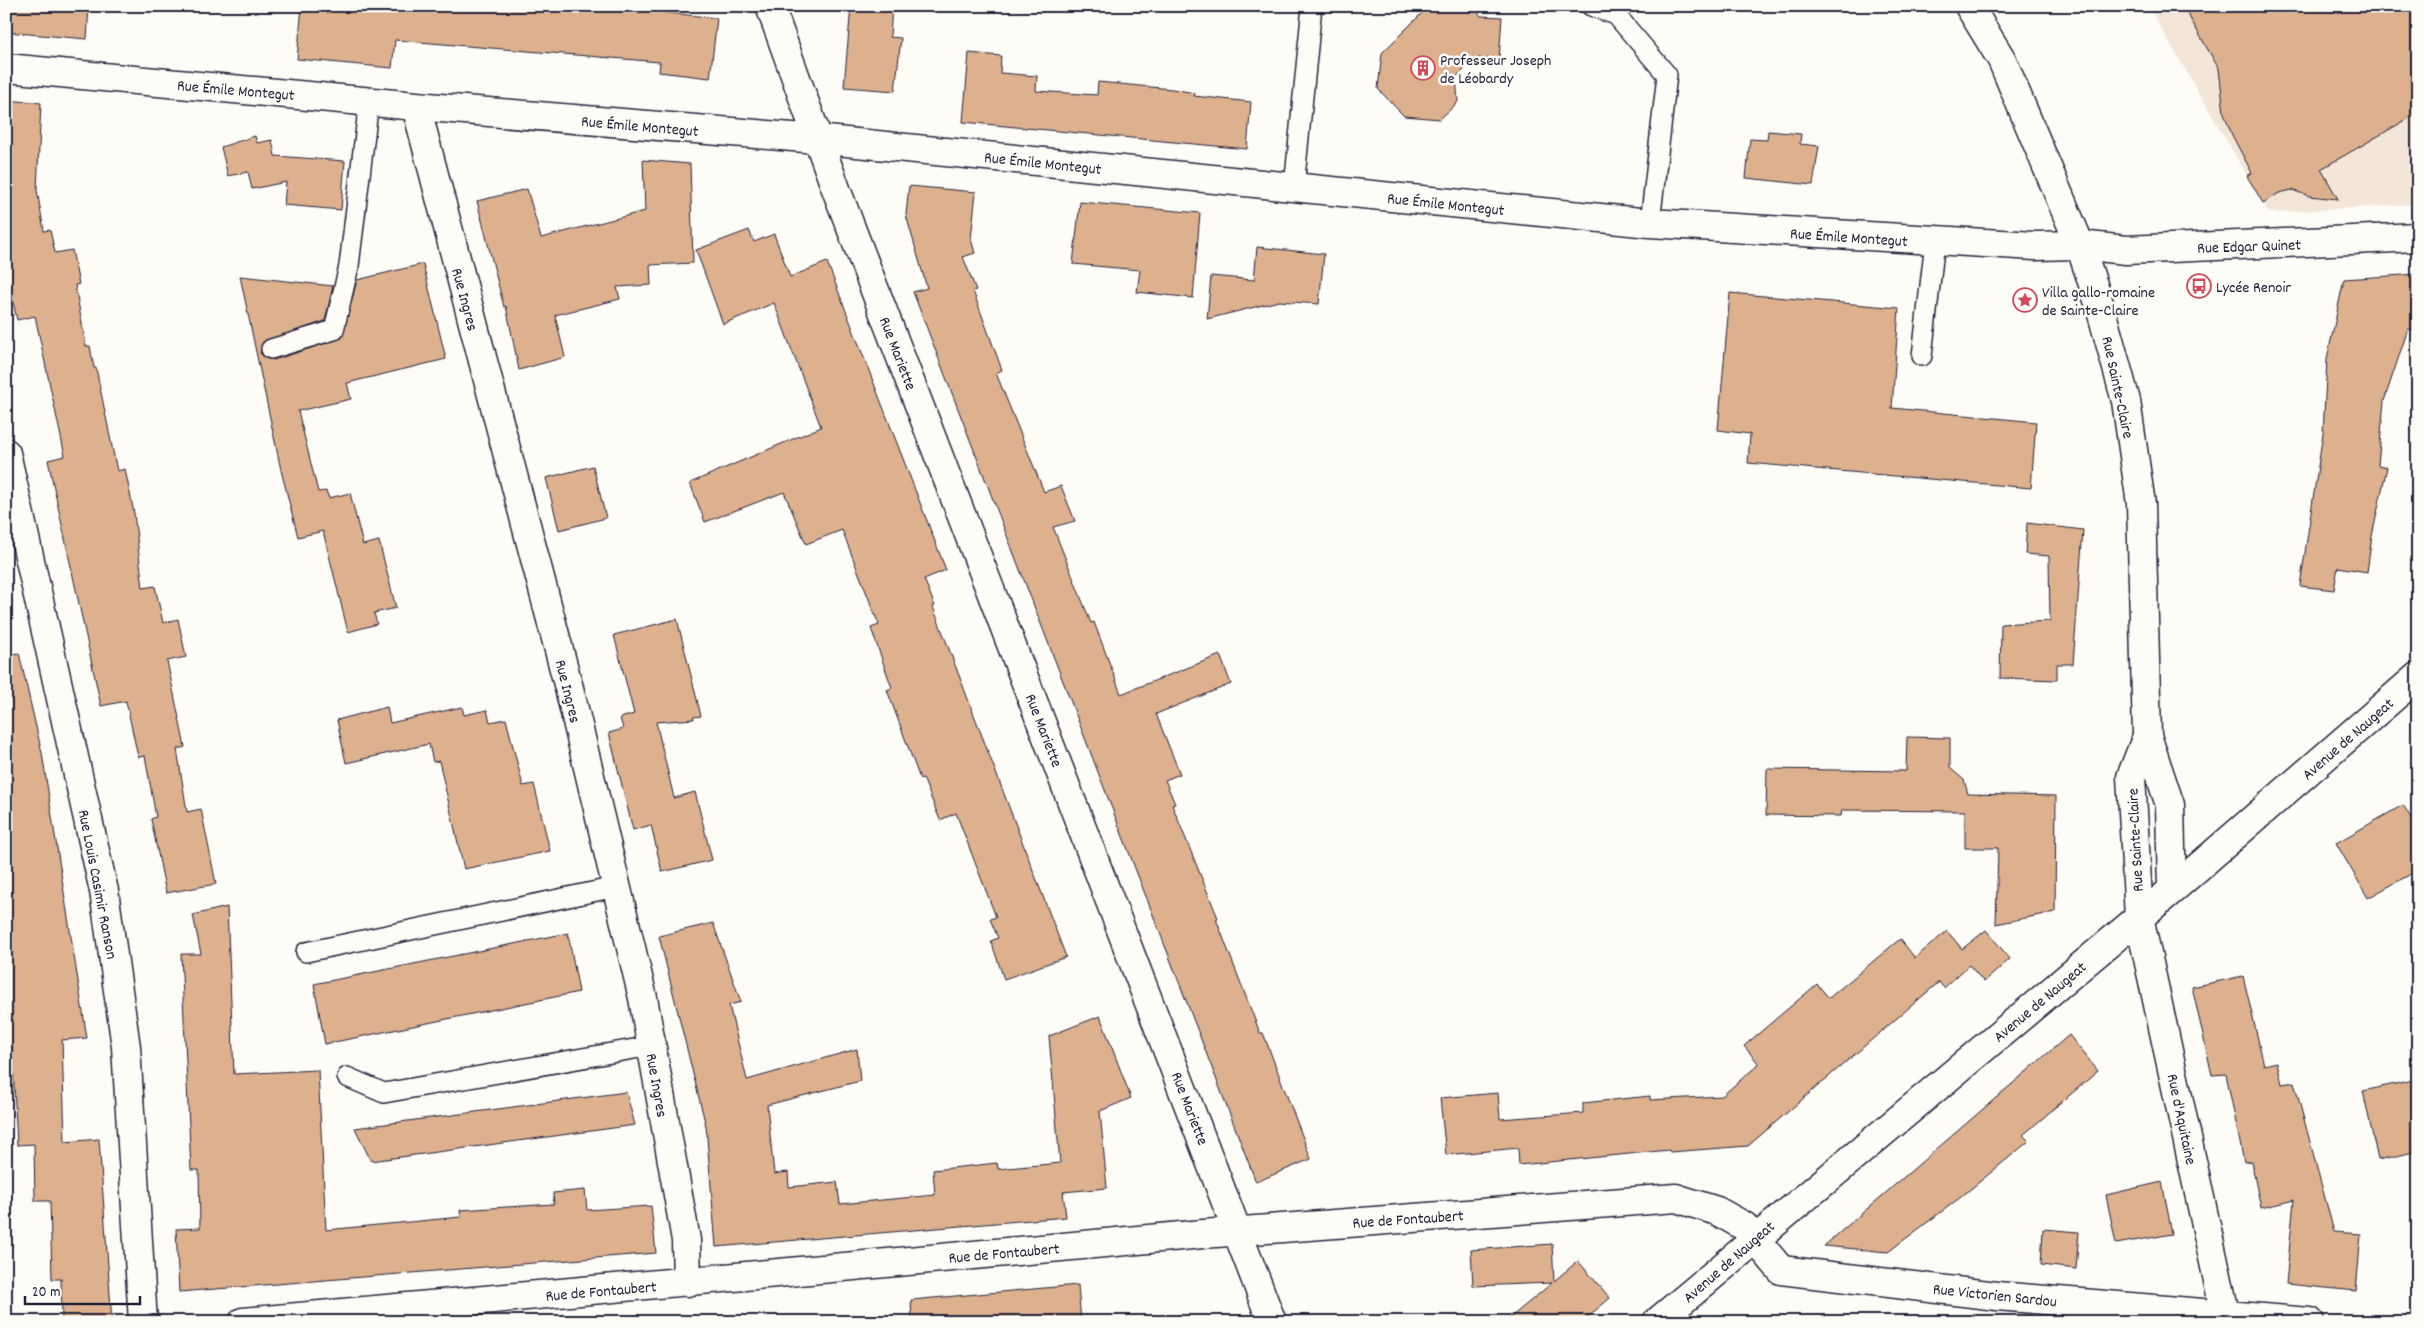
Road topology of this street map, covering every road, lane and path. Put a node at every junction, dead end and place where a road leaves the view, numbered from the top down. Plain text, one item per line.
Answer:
1 (770, 6) edge
2 (1312, 6) edge
3 (1591, 6) edge
4 (1969, 6) edge
5 (6, 68) edge
6 (369, 101) junction
7 (416, 106) junction
8 (817, 139) junction
9 (1294, 188) junction
10 (1650, 223) junction
11 (2418, 237) edge
12 (1935, 241) junction
13 (2080, 246) junction
14 (271, 349) dead end
15 (1922, 356) dead end
16 (6, 453) edge
17 (2418, 676) edge
18 (2147, 736) junction
19 (616, 887) junction
20 (2172, 890) junction
21 (2139, 917) junction
22 (306, 952) dead end
23 (652, 1046) junction
24 (346, 1077) dead end
25 (1239, 1231) junction
26 (1755, 1238) junction
27 (687, 1282) junction
28 (2226, 1318) edge
29 (143, 1322) edge
30 (243, 1322) edge
31 (1272, 1322) edge
32 (1657, 1322) edge
33 (2310, 1322) edge

1 - 8 street, Rue Mariette
2 - 9 lane
3 - 10 lane
4 - 13 street, Rue Sainte-Claire
5 - 6 street, Rue Émile Montegut
6 - 7 street, Rue Émile Montegut
6 - 14 lane
7 - 8 street, Rue Émile Montegut
7 - 19 street, Rue Ingres
8 - 9 street, Rue Émile Montegut
8 - 25 street, Rue Mariette
9 - 10 street, Rue Émile Montegut
10 - 12 street, Rue Émile Montegut
11 - 13 street, Rue Edgar Quinet
12 - 13 street, Rue Émile Montegut
12 - 15 lane
13 - 18 street, Rue Sainte-Claire
16 - 29 street, Rue Louis Casimir Ranson
17 - 20 street, Avenue de Naugeat
18 - 20 street, Rue Sainte-Claire
18 - 21 street, Rue Sainte-Claire
19 - 22 lane
19 - 23 street, Rue Ingres
20 - 21 street, Avenue de Naugeat
21 - 26 street, Avenue de Naugeat
21 - 28 street, Rue d'Aquitaine
23 - 24 lane
23 - 27 street, Rue Ingres
25 - 26 street, Rue de Fontaubert
25 - 27 street, Rue de Fontaubert
25 - 31 street, Rue Mariette
26 - 28 street, Rue Victorien Sardou
26 - 32 street, Avenue de Naugeat
27 - 30 street, Rue de Fontaubert
28 - 33 street, Rue Victorien Sardou

